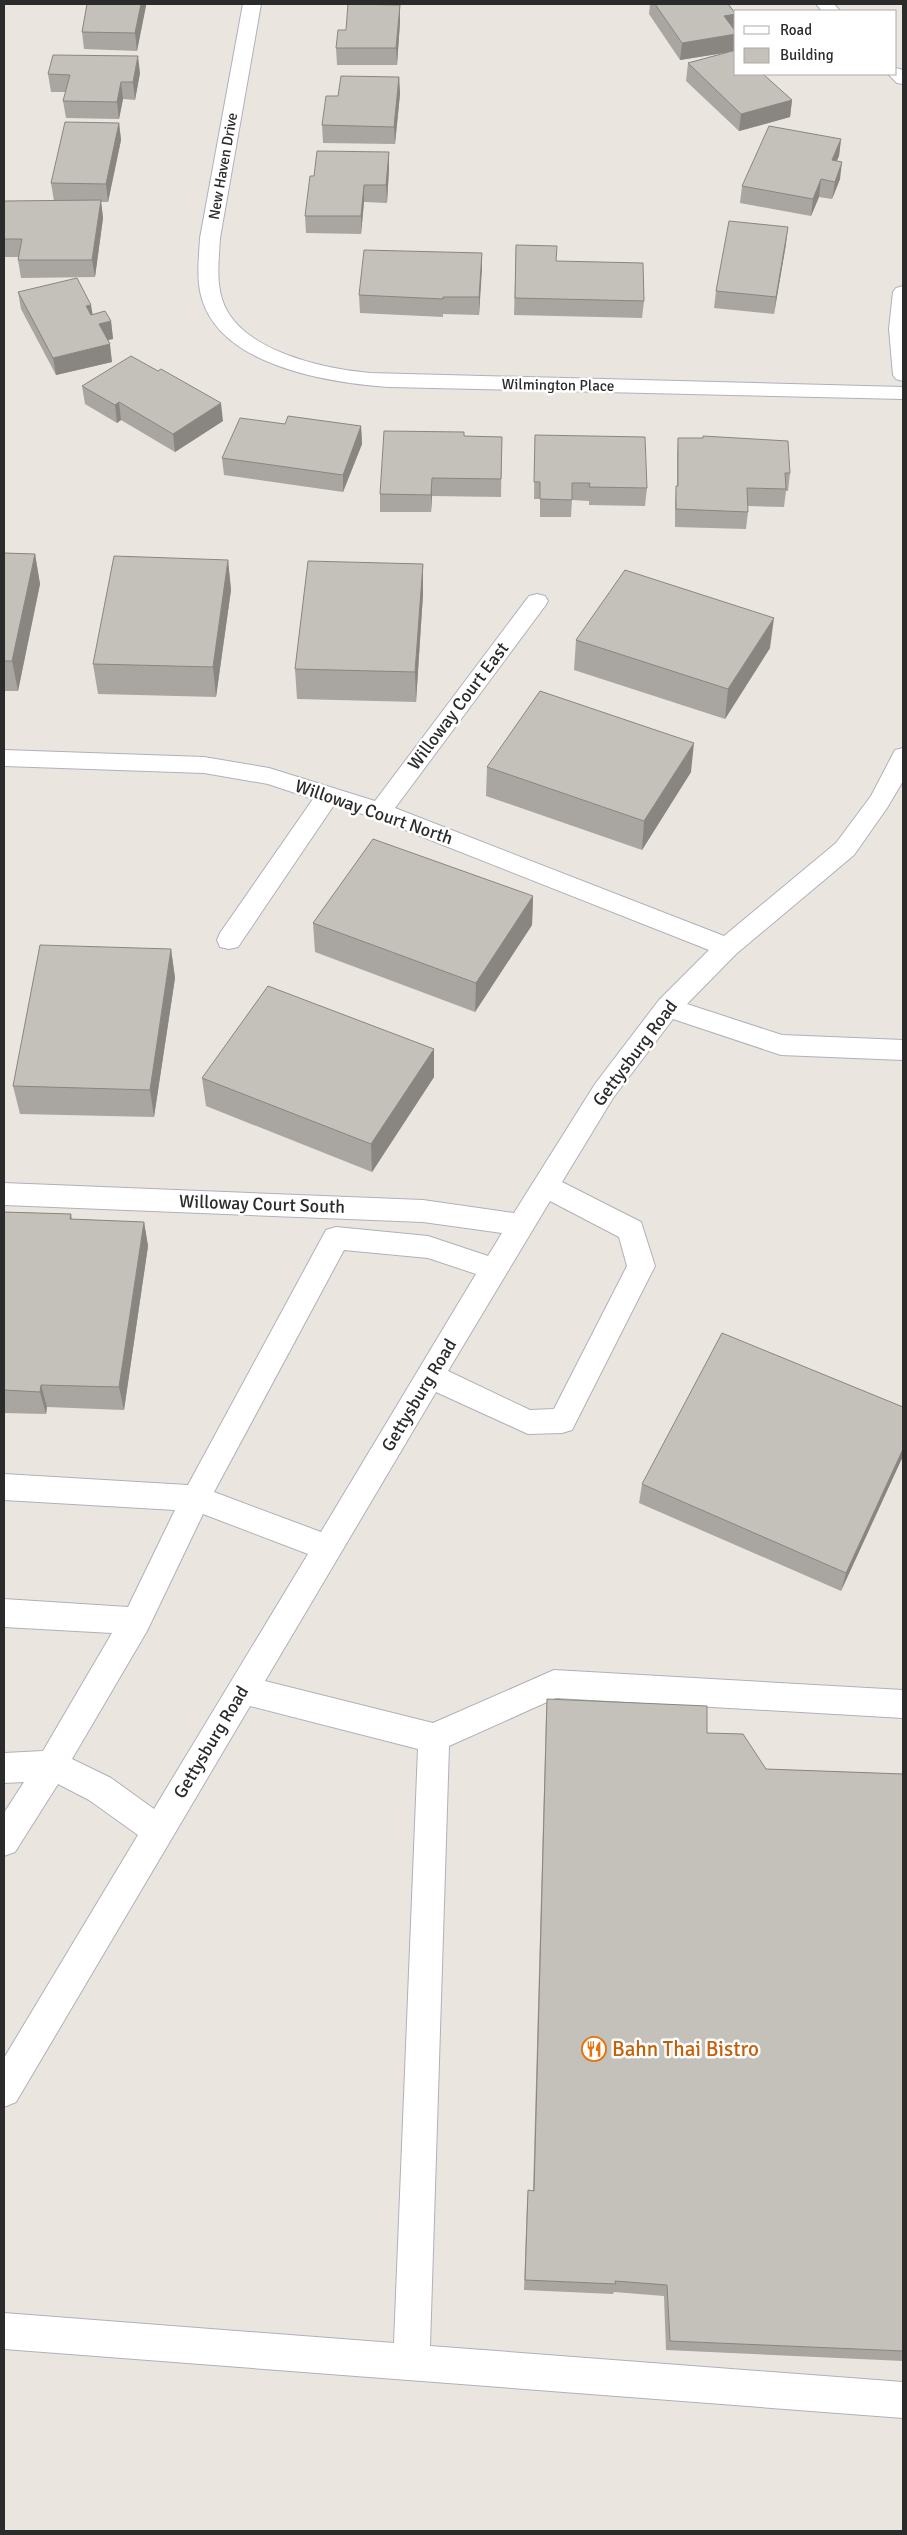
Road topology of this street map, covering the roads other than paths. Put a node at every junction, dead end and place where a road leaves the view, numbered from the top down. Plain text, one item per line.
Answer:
1 (252, 4) edge
2 (903, 292) edge
3 (227, 324) joint
4 (903, 376) edge
5 (903, 393) edge
6 (537, 601) dead end
7 (903, 756) edge
8 (4, 758) edge
9 (329, 794) junction
10 (380, 810) junction
11 (229, 940) dead end
12 (727, 947) junction
13 (668, 1007) junction
14 (903, 1050) edge
15 (544, 1186) junction
16 (4, 1194) edge
17 (520, 1225) junction
18 (494, 1269) junction
19 (430, 1376) junction
20 (4, 1487) edge
21 (196, 1498) junction
22 (327, 1548) junction
23 (4, 1613) edge
24 (136, 1621) junction
25 (242, 1690) junction
26 (903, 1704) edge
27 (434, 1738) junction
28 (52, 1765) junction
29 (4, 1768) edge
30 (158, 1831) junction
31 (4, 1842) edge
32 (4, 2090) edge
33 (4, 2336) edge
34 (411, 2363) junction
35 (903, 2400) edge

1 - 3 street, New Haven Drive
2 - 4 street
3 - 5 street, Wilmington Place
6 - 10 street, Willoway Court East
7 - 12 street, Gettysburg Road
8 - 9 street, Willoway Court North
9 - 10 street, Willoway Court North
9 - 11 street
10 - 12 street, Willoway Court North
12 - 13 street, Gettysburg Road
13 - 14 street
13 - 15 street, Gettysburg Road
15 - 17 street, Gettysburg Road
15 - 19 street
16 - 17 street, Willoway Court South
17 - 18 street, Gettysburg Road
18 - 19 street, Gettysburg Road
18 - 21 street
19 - 22 street, Gettysburg Road
20 - 21 street
21 - 22 street
21 - 24 street
22 - 25 street, Gettysburg Road
23 - 24 street
24 - 28 street
25 - 27 street
25 - 30 street, Gettysburg Road
26 - 27 street
27 - 34 street
28 - 29 street
28 - 30 street
28 - 31 street
30 - 32 street, Gettysburg Road
33 - 34 street
34 - 35 street

